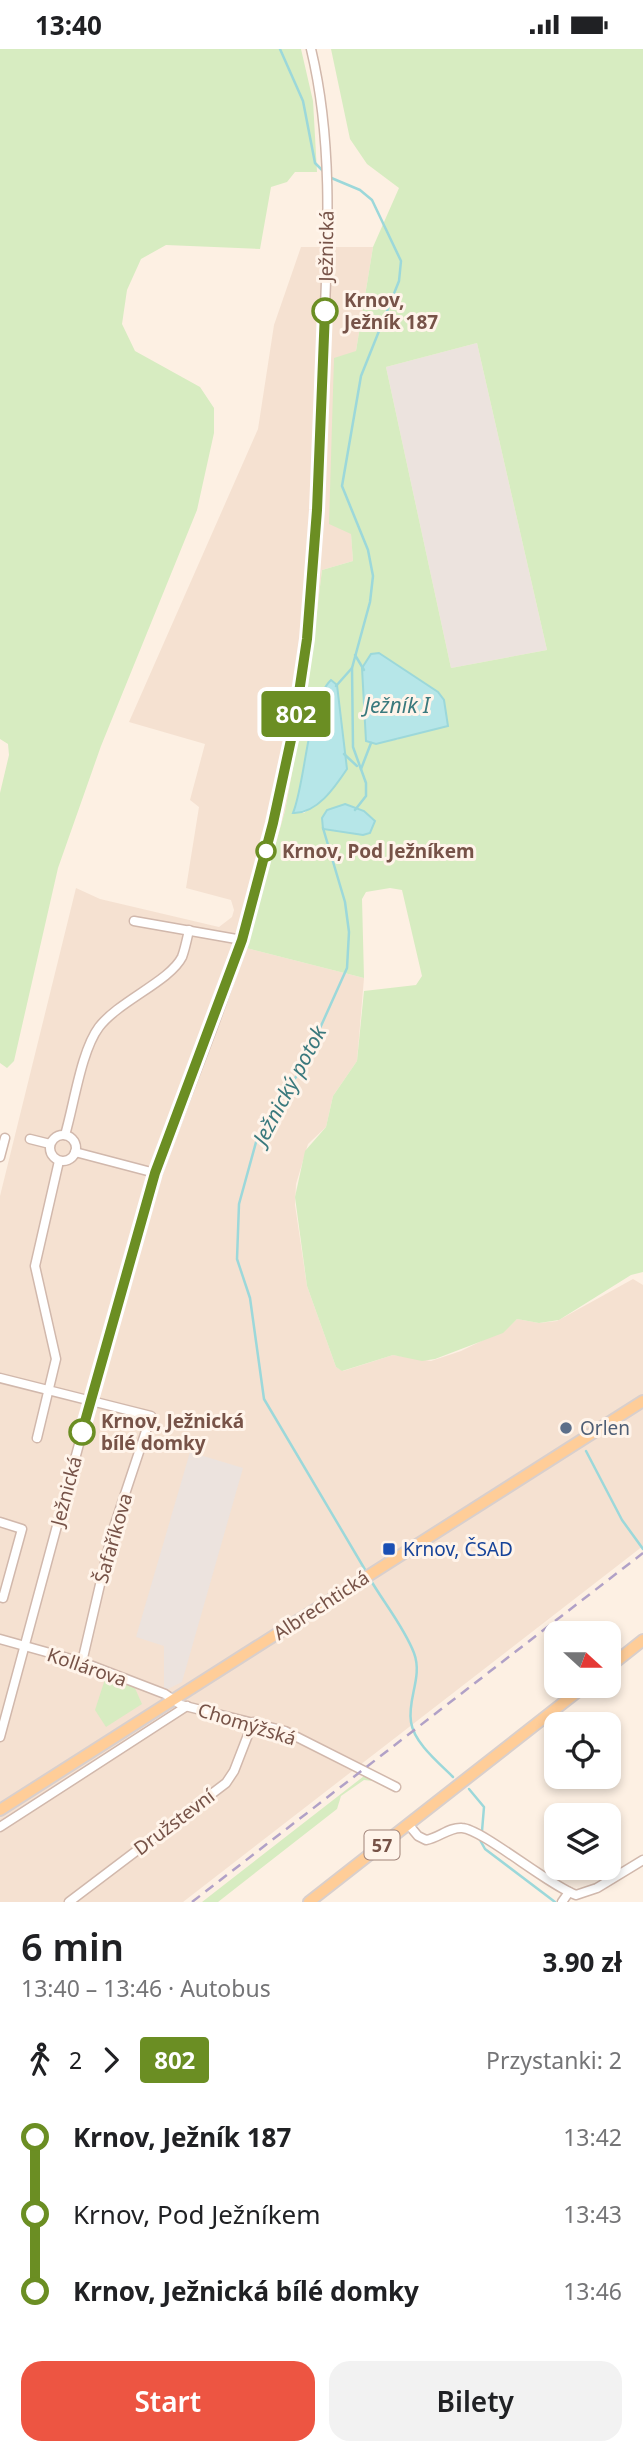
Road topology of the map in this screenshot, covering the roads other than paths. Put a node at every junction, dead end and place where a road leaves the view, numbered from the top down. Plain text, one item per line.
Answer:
1 (311, 49) edge
2 (134, 921) dead end
3 (189, 930) junction
4 (242, 940) junction
5 (65, 1135) junction
6 (5, 1137) dead end
7 (30, 1139) dead end
8 (50, 1144) junction
9 (75, 1151) junction
10 (0, 1157) edge
11 (59, 1161) junction
12 (155, 1173) junction
13 (0, 1378) edge
14 (48, 1391) junction
15 (91, 1401) junction
16 (643, 1401) edge
17 (37, 1438) dead end
18 (0, 1523) edge
19 (0, 1597) edge
20 (0, 1639) edge
21 (643, 1640) edge
22 (25, 1646) junction
23 (621, 1657) edge
24 (82, 1662) junction
25 (569, 1698) edge
26 (173, 1700) junction
27 (187, 1706) junction
28 (254, 1723) junction
29 (0, 1737) edge
30 (396, 1787) dead end
31 (0, 1810) edge
32 (408, 1824) junction
33 (0, 1827) edge
34 (643, 1860) edge
35 (569, 1892) junction
36 (69, 1902) edge
37 (309, 1902) edge
38 (562, 1902) edge

1 - 4 street, Ježnická
2 - 3 street
3 - 4 street
3 - 5 street
4 - 12 street, Ježnická
5 - 8 street
5 - 9 street
6 - 10 street
7 - 8 street
8 - 11 street
9 - 11 street
9 - 12 street
11 - 14 street
12 - 15 street, Ježnická
13 - 14 street
14 - 15 street
14 - 17 street
15 - 22 street, Ježnická
15 - 24 street, Šafaříkova
16 - 26 main road, Albrechtická
18 - 19 street
20 - 22 street, Kollárova
21 - 23 main road
22 - 24 street, Kollárova
22 - 29 street, Ježnická
24 - 26 street, Kollárova
25 - 32 main road, 57
26 - 27 street, Chomýžská
26 - 31 main road, Albrechtická
27 - 28 street, Chomýžská
27 - 33 street
28 - 30 street, Chomýžská
28 - 36 street, Družstevní
32 - 35 street
32 - 37 main road, 57
34 - 35 street
35 - 38 street

